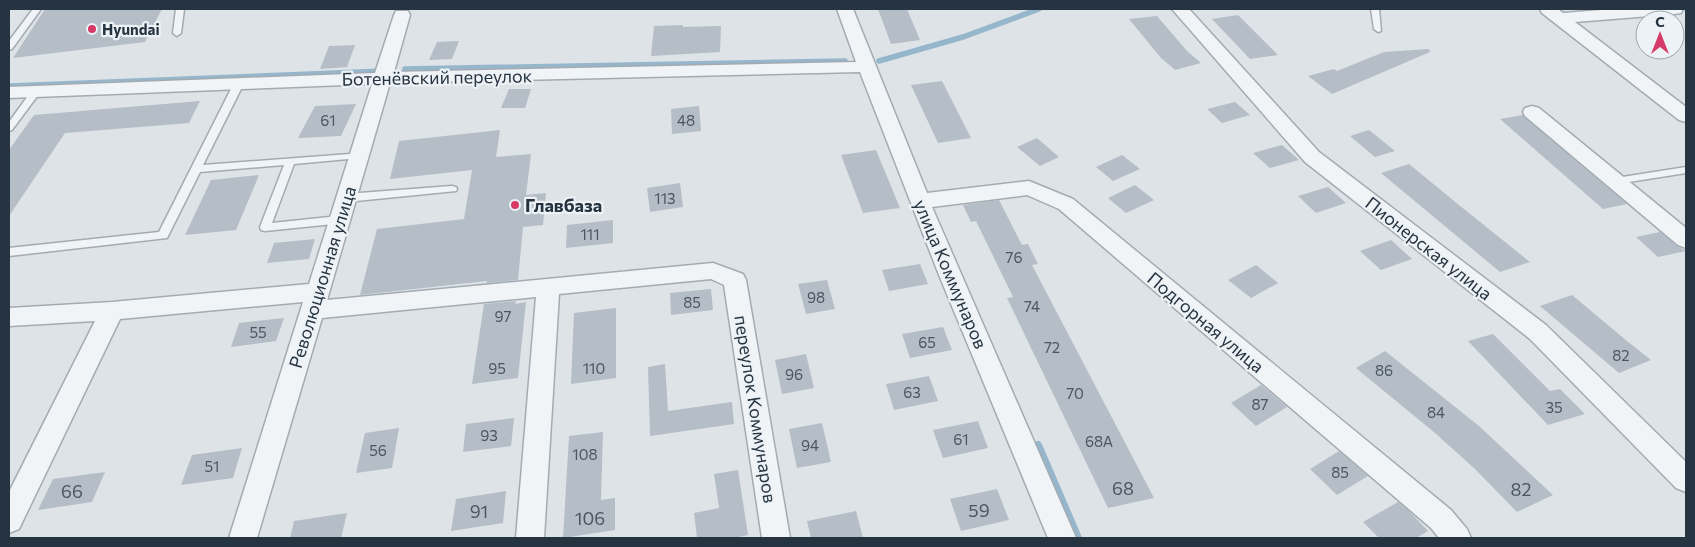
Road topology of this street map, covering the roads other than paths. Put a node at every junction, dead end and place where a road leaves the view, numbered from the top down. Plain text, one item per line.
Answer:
1 (36, 9) edge
2 (180, 9) edge
3 (845, 9) edge
4 (1180, 9) edge
5 (1375, 9) edge
6 (1674, 9) edge
7 (1555, 13) edge
8 (402, 15) dead end
9 (1686, 18) edge
10 (1378, 29) dead end
11 (176, 33) dead end
12 (9, 47) edge
13 (866, 67) junction
14 (383, 78) junction
15 (239, 83) junction
16 (36, 91) junction
17 (9, 92) edge
18 (1532, 112) dead end
19 (1686, 116) edge
20 (9, 128) edge
21 (359, 155) junction
22 (290, 161) junction
23 (196, 169) junction
24 (1686, 170) edge
25 (1616, 181) junction
26 (452, 188) dead end
27 (346, 198) junction
28 (921, 201) junction
29 (339, 220) junction
30 (1686, 240) edge
31 (9, 252) edge
32 (548, 288) junction
33 (314, 301) junction
34 (112, 311) junction
35 (9, 317) edge
36 (1686, 480) edge
37 (9, 520) edge
38 (242, 538) edge
39 (530, 538) edge
40 (776, 538) edge
41 (1062, 538) edge
42 (1457, 538) edge

1 - 12 lane
2 - 11 lane
3 - 13 street, улица Коммунаров
4 - 36 street, Пионерская улица
5 - 10 lane
6 - 7 street
6 - 9 street
7 - 19 street
8 - 14 street, Революционная улица
13 - 14 street, Ботенёвский переулок
13 - 28 street, улица Коммунаров
14 - 15 street, Ботенёвский переулок
14 - 21 street, Революционная улица
15 - 16 street, Ботенёвский переулок
15 - 23 lane
16 - 17 street, Ботенёвский переулок
16 - 20 lane
18 - 25 street
21 - 22 lane
21 - 27 street, Революционная улица
22 - 23 lane
22 - 29 lane
23 - 31 lane
24 - 25 lane
25 - 30 street
26 - 27 lane
27 - 29 street, Революционная улица
28 - 41 street, улица Коммунаров
28 - 42 street, Подгорная улица
29 - 33 street, Революционная улица
32 - 33 street
32 - 39 street
32 - 40 street, переулок Коммунаров
33 - 34 street
33 - 38 street, Революционная улица
34 - 35 street
34 - 37 street

